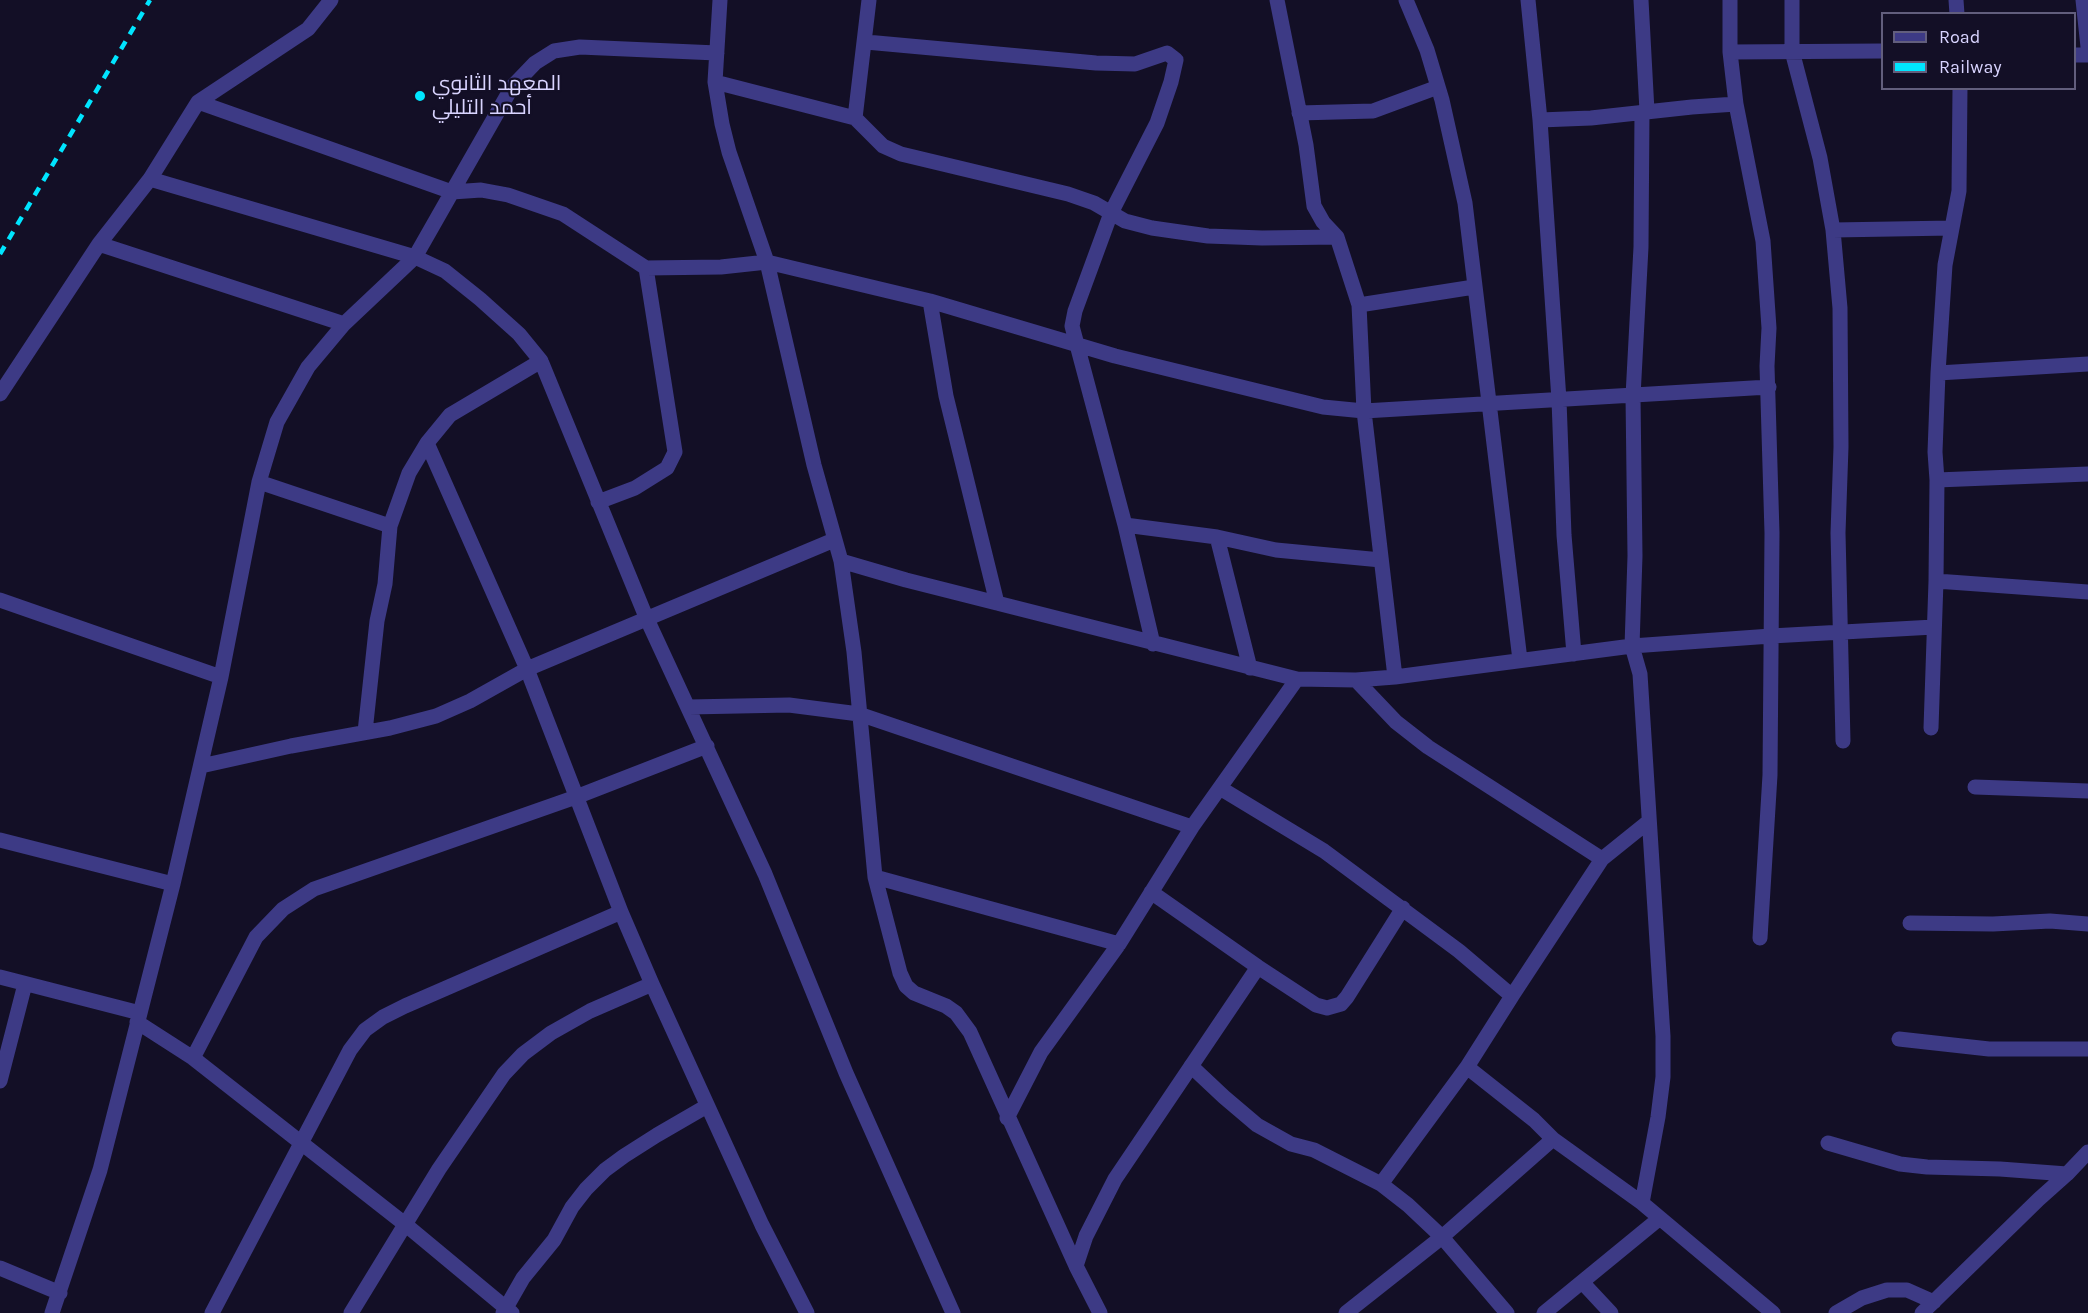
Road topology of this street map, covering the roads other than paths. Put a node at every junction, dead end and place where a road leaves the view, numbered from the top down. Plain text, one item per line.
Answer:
1 (331, 0) edge
2 (720, 0) edge
3 (869, 0) edge
4 (1277, 0) edge
5 (1406, 0) edge
6 (1528, 0) edge
7 (1641, 0) edge
8 (1730, 0) edge
9 (1792, 0) edge
10 (2083, 0) edge
11 (866, 42) junction
12 (2088, 47) edge
13 (1792, 51) junction
14 (1881, 51) edge
15 (1730, 52) junction
16 (717, 53) junction
17 (715, 82) junction
18 (1438, 87) junction
19 (1960, 90) edge
20 (198, 102) junction
21 (1736, 105) junction
22 (1644, 111) junction
23 (1299, 113) junction
24 (855, 118) junction
25 (1540, 120) junction
26 (150, 179) junction
27 (453, 192) junction
28 (1111, 213) junction
29 (1952, 228) junction
30 (1833, 230) junction
31 (1337, 237) junction
32 (99, 244) junction
33 (415, 257) junction
34 (767, 262) junction
35 (646, 268) junction
36 (1474, 287) junction
37 (930, 301) junction
38 (1359, 305) junction
39 (344, 324) junction
40 (1076, 344) junction
41 (541, 361) junction
42 (2088, 364) edge
43 (1938, 373) junction
44 (1769, 387) junction
45 (0, 394) edge
46 (1633, 396) junction
47 (1559, 400) junction
48 (1488, 405) junction
49 (1364, 411) junction
50 (427, 443) junction
51 (2088, 474) edge
52 (1937, 480) junction
53 (259, 482) junction
54 (598, 502) junction
55 (1125, 525) junction
56 (390, 526) junction
57 (1216, 537) junction
58 (834, 540) junction
59 (1382, 560) junction
60 (841, 561) junction
61 (1936, 581) junction
62 (2088, 592) edge
63 (0, 600) edge
64 (997, 603) junction
65 (646, 617) junction
66 (1934, 627) junction
67 (1841, 633) junction
68 (1771, 636) junction
69 (1153, 644) junction
70 (1632, 646) junction
71 (1574, 654) junction
72 (1520, 660) junction
73 (1250, 668) junction
74 (527, 669) junction
75 (221, 677) junction
76 (1395, 677) junction
77 (1297, 679) junction
78 (1356, 680) junction
79 (689, 707) junction
80 (859, 714) junction
81 (1931, 728) dead end
82 (365, 732) junction
83 (1843, 741) dead end
84 (707, 746) junction
85 (201, 766) junction
86 (1976, 787) dead end
87 (1220, 788) junction
88 (2088, 791) edge
89 (576, 797) junction
90 (1648, 822) junction
91 (1192, 827) junction
92 (0, 840) edge
93 (1602, 859) junction
94 (875, 877) junction
95 (173, 884) junction
96 (1151, 892) junction
97 (1403, 908) junction
98 (621, 912) junction
99 (1911, 923) dead end
100 (2088, 924) edge
101 (1760, 938) dead end
102 (1119, 944) junction
103 (1258, 967) junction
104 (0, 977) edge
105 (26, 984) junction
106 (652, 984) junction
107 (1512, 996) junction
108 (138, 1018) junction
109 (1899, 1039) dead end
110 (2088, 1049) edge
111 (193, 1058) junction
112 (1191, 1066) junction
113 (1467, 1067) junction
114 (0, 1081) edge
115 (707, 1106) junction
116 (1007, 1118) junction
117 (1553, 1139) junction
118 (300, 1142) junction
119 (1828, 1143) dead end
120 (2088, 1152) edge
121 (2067, 1174) junction
122 (1381, 1184) junction
123 (1642, 1203) junction
124 (1660, 1218) junction
125 (406, 1225) junction
126 (1442, 1237) junction
127 (1076, 1266) junction
128 (0, 1268) edge
129 (1582, 1282) junction
130 (60, 1293) junction
131 (1934, 1302) junction
132 (508, 1312) edge
133 (52, 1313) edge
134 (212, 1313) edge
135 (351, 1313) edge
136 (807, 1313) edge
137 (953, 1313) edge
138 (1101, 1313) edge
139 (1346, 1313) edge
140 (1507, 1313) edge
141 (1544, 1313) edge
142 (1611, 1313) edge
143 (1773, 1313) edge
144 (1836, 1313) edge
145 (1922, 1313) edge

1 - 20 street
2 - 16 street
3 - 11 street
4 - 23 street
5 - 18 street
6 - 25 street
7 - 22 street
8 - 15 street
9 - 13 street
10 - 12 street
11 - 24 street
11 - 28 street
13 - 14 street
13 - 15 street
13 - 30 street
15 - 21 street
16 - 17 street
16 - 27 street
17 - 24 street
17 - 34 street
18 - 23 street
18 - 36 street
19 - 29 street
20 - 26 street
20 - 27 street
21 - 22 street
21 - 44 street
22 - 25 street
22 - 46 street
23 - 31 street
24 - 28 street
25 - 47 street
26 - 32 street
26 - 33 street
27 - 33 street
27 - 35 street
28 - 31 street
28 - 40 street
29 - 30 street
29 - 43 street
30 - 67 street
31 - 38 street
32 - 39 street
32 - 45 street
33 - 39 street
33 - 41 street
34 - 35 street
34 - 37 street
34 - 58 street
35 - 54 street
36 - 38 street
36 - 48 street
37 - 40 street
37 - 64 street
38 - 49 street
39 - 53 street
40 - 49 street
40 - 55 street
41 - 50 street
41 - 54 street
42 - 43 street
43 - 52 street
44 - 46 street
44 - 68 street
46 - 47 street
46 - 70 street
47 - 48 street
47 - 71 street
48 - 49 street
48 - 72 street
49 - 59 street
50 - 56 street
50 - 74 street
51 - 52 street
52 - 61 street
53 - 56 street
53 - 75 street
54 - 65 street
55 - 57 street
55 - 69 street
56 - 82 street
57 - 59 street
57 - 73 street
58 - 60 street
58 - 65 street
59 - 76 street
60 - 64 street
60 - 80 street
61 - 62 street
61 - 66 street
63 - 75 street
64 - 69 street
65 - 74 street
65 - 79 street
66 - 67 street
66 - 81 street
67 - 68 street
67 - 83 street
68 - 70 street
68 - 101 street
69 - 73 street
70 - 71 street
70 - 90 street
71 - 72 street
72 - 76 street
73 - 77 street
74 - 82 street
74 - 89 street
75 - 85 street
76 - 78 street
77 - 78 street
77 - 87 street
78 - 93 street
79 - 80 street
79 - 84 street
80 - 91 street
80 - 94 street
82 - 85 street
84 - 89 street
84 - 137 street
85 - 95 street
86 - 88 street
87 - 91 street
87 - 97 street
89 - 98 street
89 - 111 street
90 - 93 street
90 - 123 street
91 - 96 street
92 - 95 street
93 - 107 street
94 - 102 street
94 - 116 street
95 - 108 street
96 - 102 street
96 - 103 street
97 - 103 street
97 - 107 street
98 - 106 street
98 - 118 street
99 - 100 street
102 - 116 street
103 - 112 street
104 - 105 street
105 - 108 street
105 - 114 street
106 - 115 street
106 - 125 street
107 - 113 street
108 - 111 street
108 - 130 street
109 - 110 street
111 - 118 street
112 - 122 street
112 - 127 street
113 - 117 street
113 - 122 street
115 - 132 street
115 - 136 street
116 - 127 street
117 - 123 street
117 - 126 street
118 - 125 street
118 - 134 street
119 - 121 street
120 - 121 street
121 - 131 street
122 - 126 street
123 - 124 street
124 - 129 street
124 - 143 street
125 - 132 street
125 - 135 street
126 - 139 street
126 - 140 street
127 - 138 street
128 - 130 street
129 - 141 street
129 - 142 street
130 - 133 street
131 - 144 street
131 - 145 street

